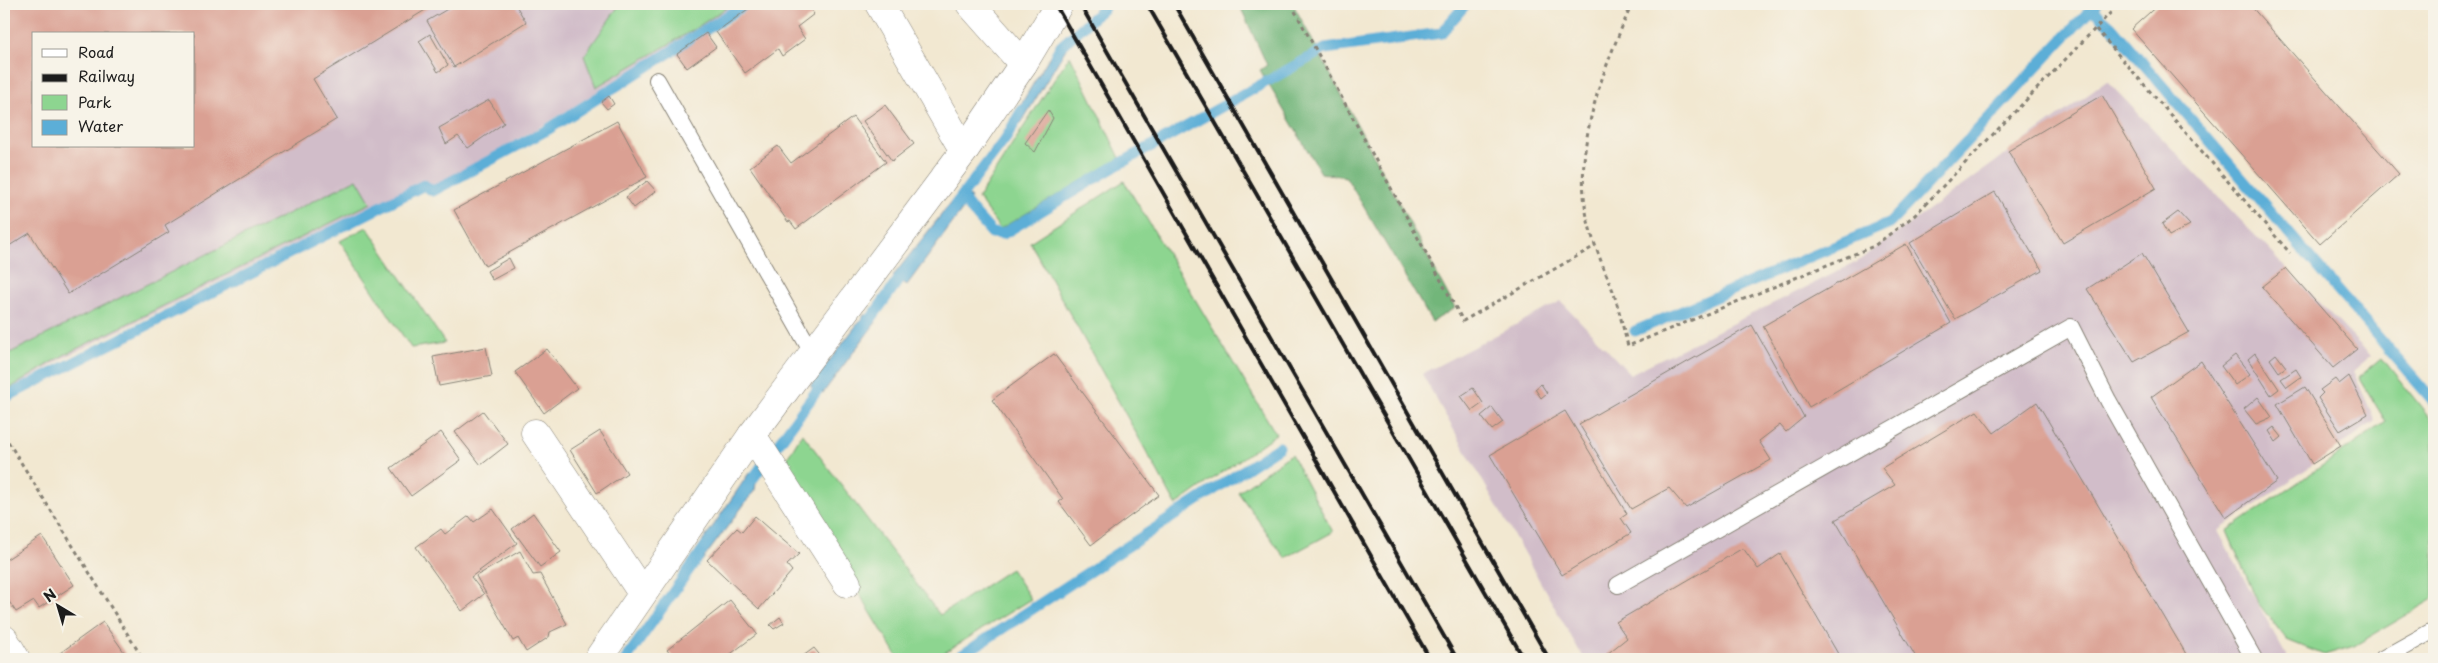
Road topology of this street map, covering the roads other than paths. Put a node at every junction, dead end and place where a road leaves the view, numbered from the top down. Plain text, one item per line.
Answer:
1 (880, 4) edge
2 (970, 4) edge
3 (1059, 4) edge
4 (1023, 64) junction
5 (657, 80) dead end
6 (964, 151) junction
7 (812, 354) junction
8 (535, 433) dead end
9 (752, 435) junction
10 (847, 583) dead end
11 (1618, 585) dead end
12 (642, 593) junction
13 (2434, 630) edge
14 (4, 639) edge
15 (16, 659) edge
16 (598, 659) edge
17 (2254, 659) edge
18 (2382, 659) edge

1 - 6 street
2 - 4 street
3 - 4 street
4 - 6 street
5 - 7 lane
6 - 7 street
7 - 9 street
8 - 12 street
9 - 10 street
9 - 12 street
11 - 17 lane
12 - 16 street
13 - 18 lane
14 - 15 street

